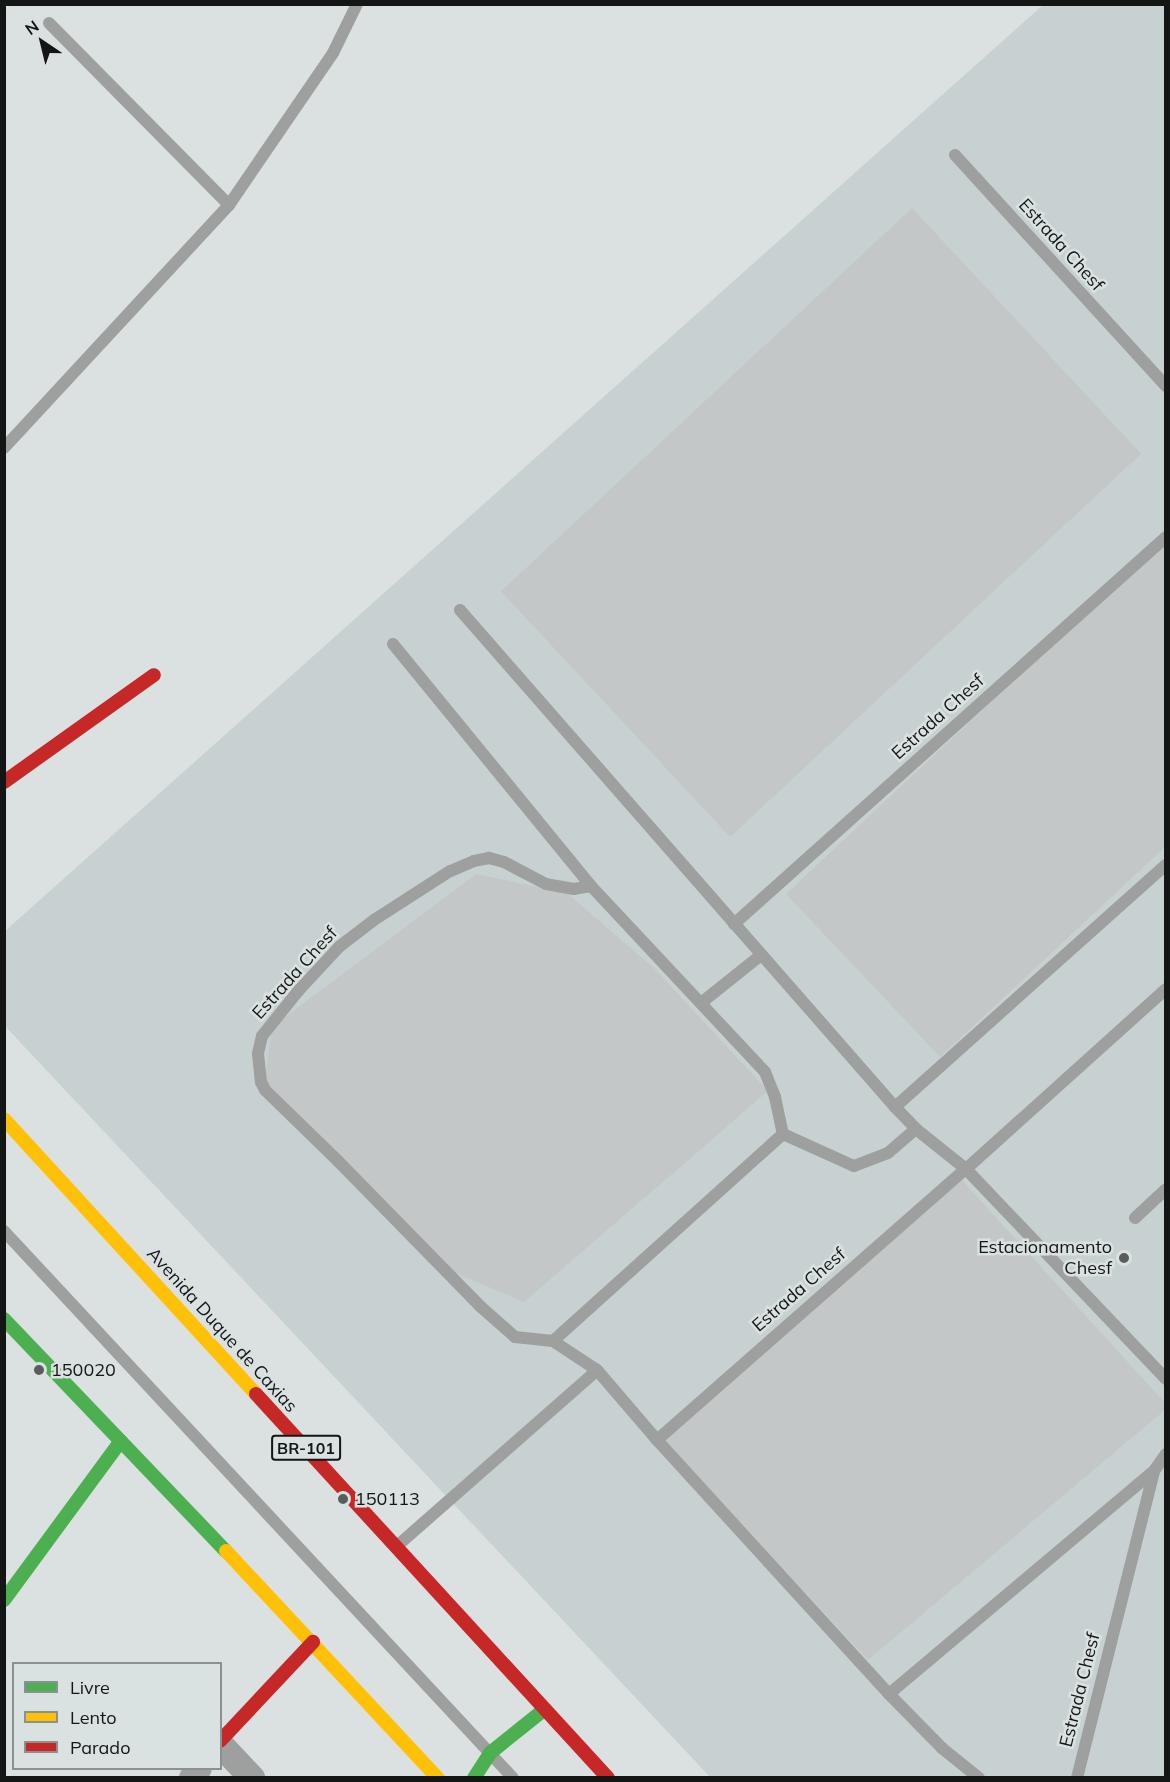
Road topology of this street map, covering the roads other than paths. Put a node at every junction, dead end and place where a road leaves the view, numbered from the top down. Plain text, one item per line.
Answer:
1 (357, 4) edge
2 (49, 23) dead end
3 (955, 155) dead end
4 (229, 205) junction
5 (1166, 386) edge
6 (4, 448) edge
7 (1166, 537) edge
8 (460, 610) dead end
9 (393, 644) dead end
10 (154, 675) dead end
11 (4, 782) edge
12 (1166, 865) edge
13 (591, 886) junction
14 (734, 924) junction
15 (761, 956) junction
16 (1166, 988) edge
17 (701, 1003) junction
18 (895, 1107) junction
19 (4, 1119) edge
20 (916, 1129) junction
21 (783, 1134) junction
22 (966, 1169) junction
23 (1166, 1189) edge
24 (1136, 1218) dead end
25 (4, 1231) edge
26 (4, 1319) edge
27 (553, 1341) junction
28 (597, 1370) junction
29 (1166, 1379) edge
30 (657, 1440) junction
31 (121, 1441) junction
32 (1166, 1454) edge
33 (1154, 1471) junction
34 (396, 1547) junction
35 (4, 1600) edge
36 (313, 1642) junction
37 (890, 1694) junction
38 (545, 1709) junction
39 (222, 1740) edge
40 (222, 1744) edge
41 (490, 1753) junction
42 (252, 1778) edge
43 (438, 1778) edge
44 (474, 1778) edge
45 (513, 1778) edge
46 (608, 1778) edge
47 (979, 1778) edge
48 (1077, 1778) edge

1 - 4 lane
2 - 4 lane
3 - 5 lane, Estrada Chesf
4 - 6 lane
7 - 14 lane, Estrada Chesf
8 - 14 lane
9 - 13 lane
10 - 11 main road
12 - 18 lane
13 - 17 lane
13 - 27 lane, Estrada Chesf
14 - 15 lane
15 - 17 lane
15 - 18 lane
16 - 22 lane, Estrada Chesf
17 - 21 lane
18 - 20 lane
19 - 34 main road, Avenida Duque de Caxias / BR-101
20 - 21 lane
20 - 22 lane
21 - 27 lane
22 - 29 lane
22 - 30 lane, Estrada Chesf
23 - 24 lane
25 - 41 lane
26 - 31 main road
27 - 28 lane, Estrada Chesf
28 - 30 lane, Estrada Chesf
28 - 34 lane
30 - 37 lane, Estrada Chesf
31 - 35 main road
31 - 36 main road
32 - 33 lane, Estrada Chesf
33 - 37 lane, Estrada Chesf
33 - 48 lane, Estrada Chesf
34 - 38 main road, Avenida Duque de Caxias / BR-101
36 - 39 main road
36 - 43 main road
37 - 47 lane, Estrada Chesf
38 - 41 main road
38 - 46 main road, Avenida Duque de Caxias / BR-101
40 - 42 street
41 - 44 main road
41 - 45 lane

